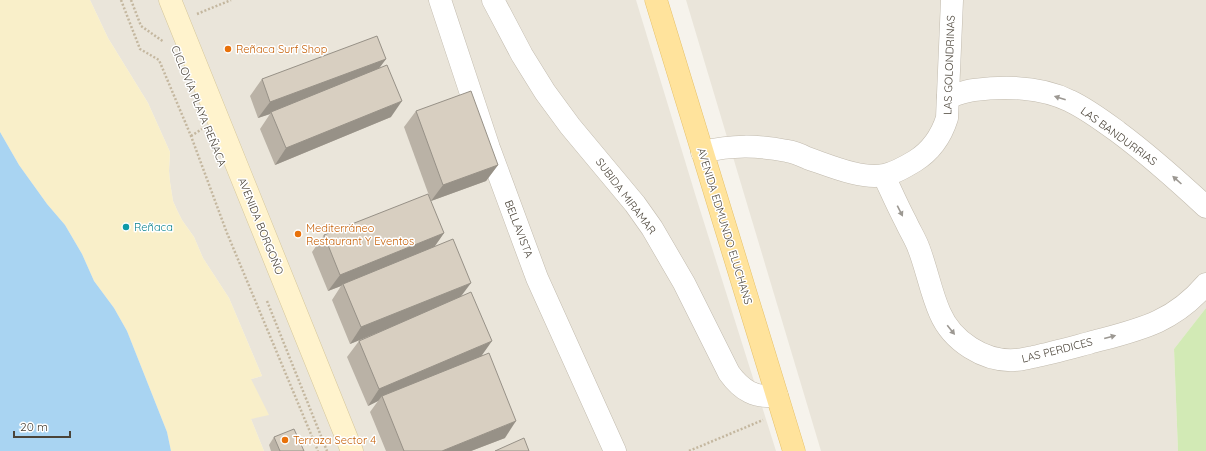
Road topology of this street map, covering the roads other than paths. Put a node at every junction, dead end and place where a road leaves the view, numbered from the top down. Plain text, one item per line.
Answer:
1 (170, 0) edge
2 (440, 0) edge
3 (493, 0) edge
4 (656, 0) edge
5 (952, 0) edge
6 (948, 97) junction
7 (702, 152) junction
8 (884, 176) junction
9 (1206, 207) edge
10 (1206, 284) edge
11 (780, 404) junction
12 (352, 451) edge
13 (615, 451) edge
14 (794, 451) edge

1 - 12 main road, AVENIDA BORGOÑO
2 - 13 street, BELLAVISTA
3 - 11 street, SUBIDA MIRAMAR
4 - 7 main road, AVENIDA EDMUNDO ELUCHANS
5 - 6 street, LAS GOLONDRINAS
6 - 8 street, LAS GOLONDRINAS
9 -> 6 street, LAS BANDURRIAS
7 - 8 street, LAS GOLONDRINAS
7 - 11 main road, AVENIDA EDMUNDO ELUCHANS
8 -> 10 street, LAS PERDICES
11 - 14 main road, AVENIDA EDMUNDO ELUCHANS

